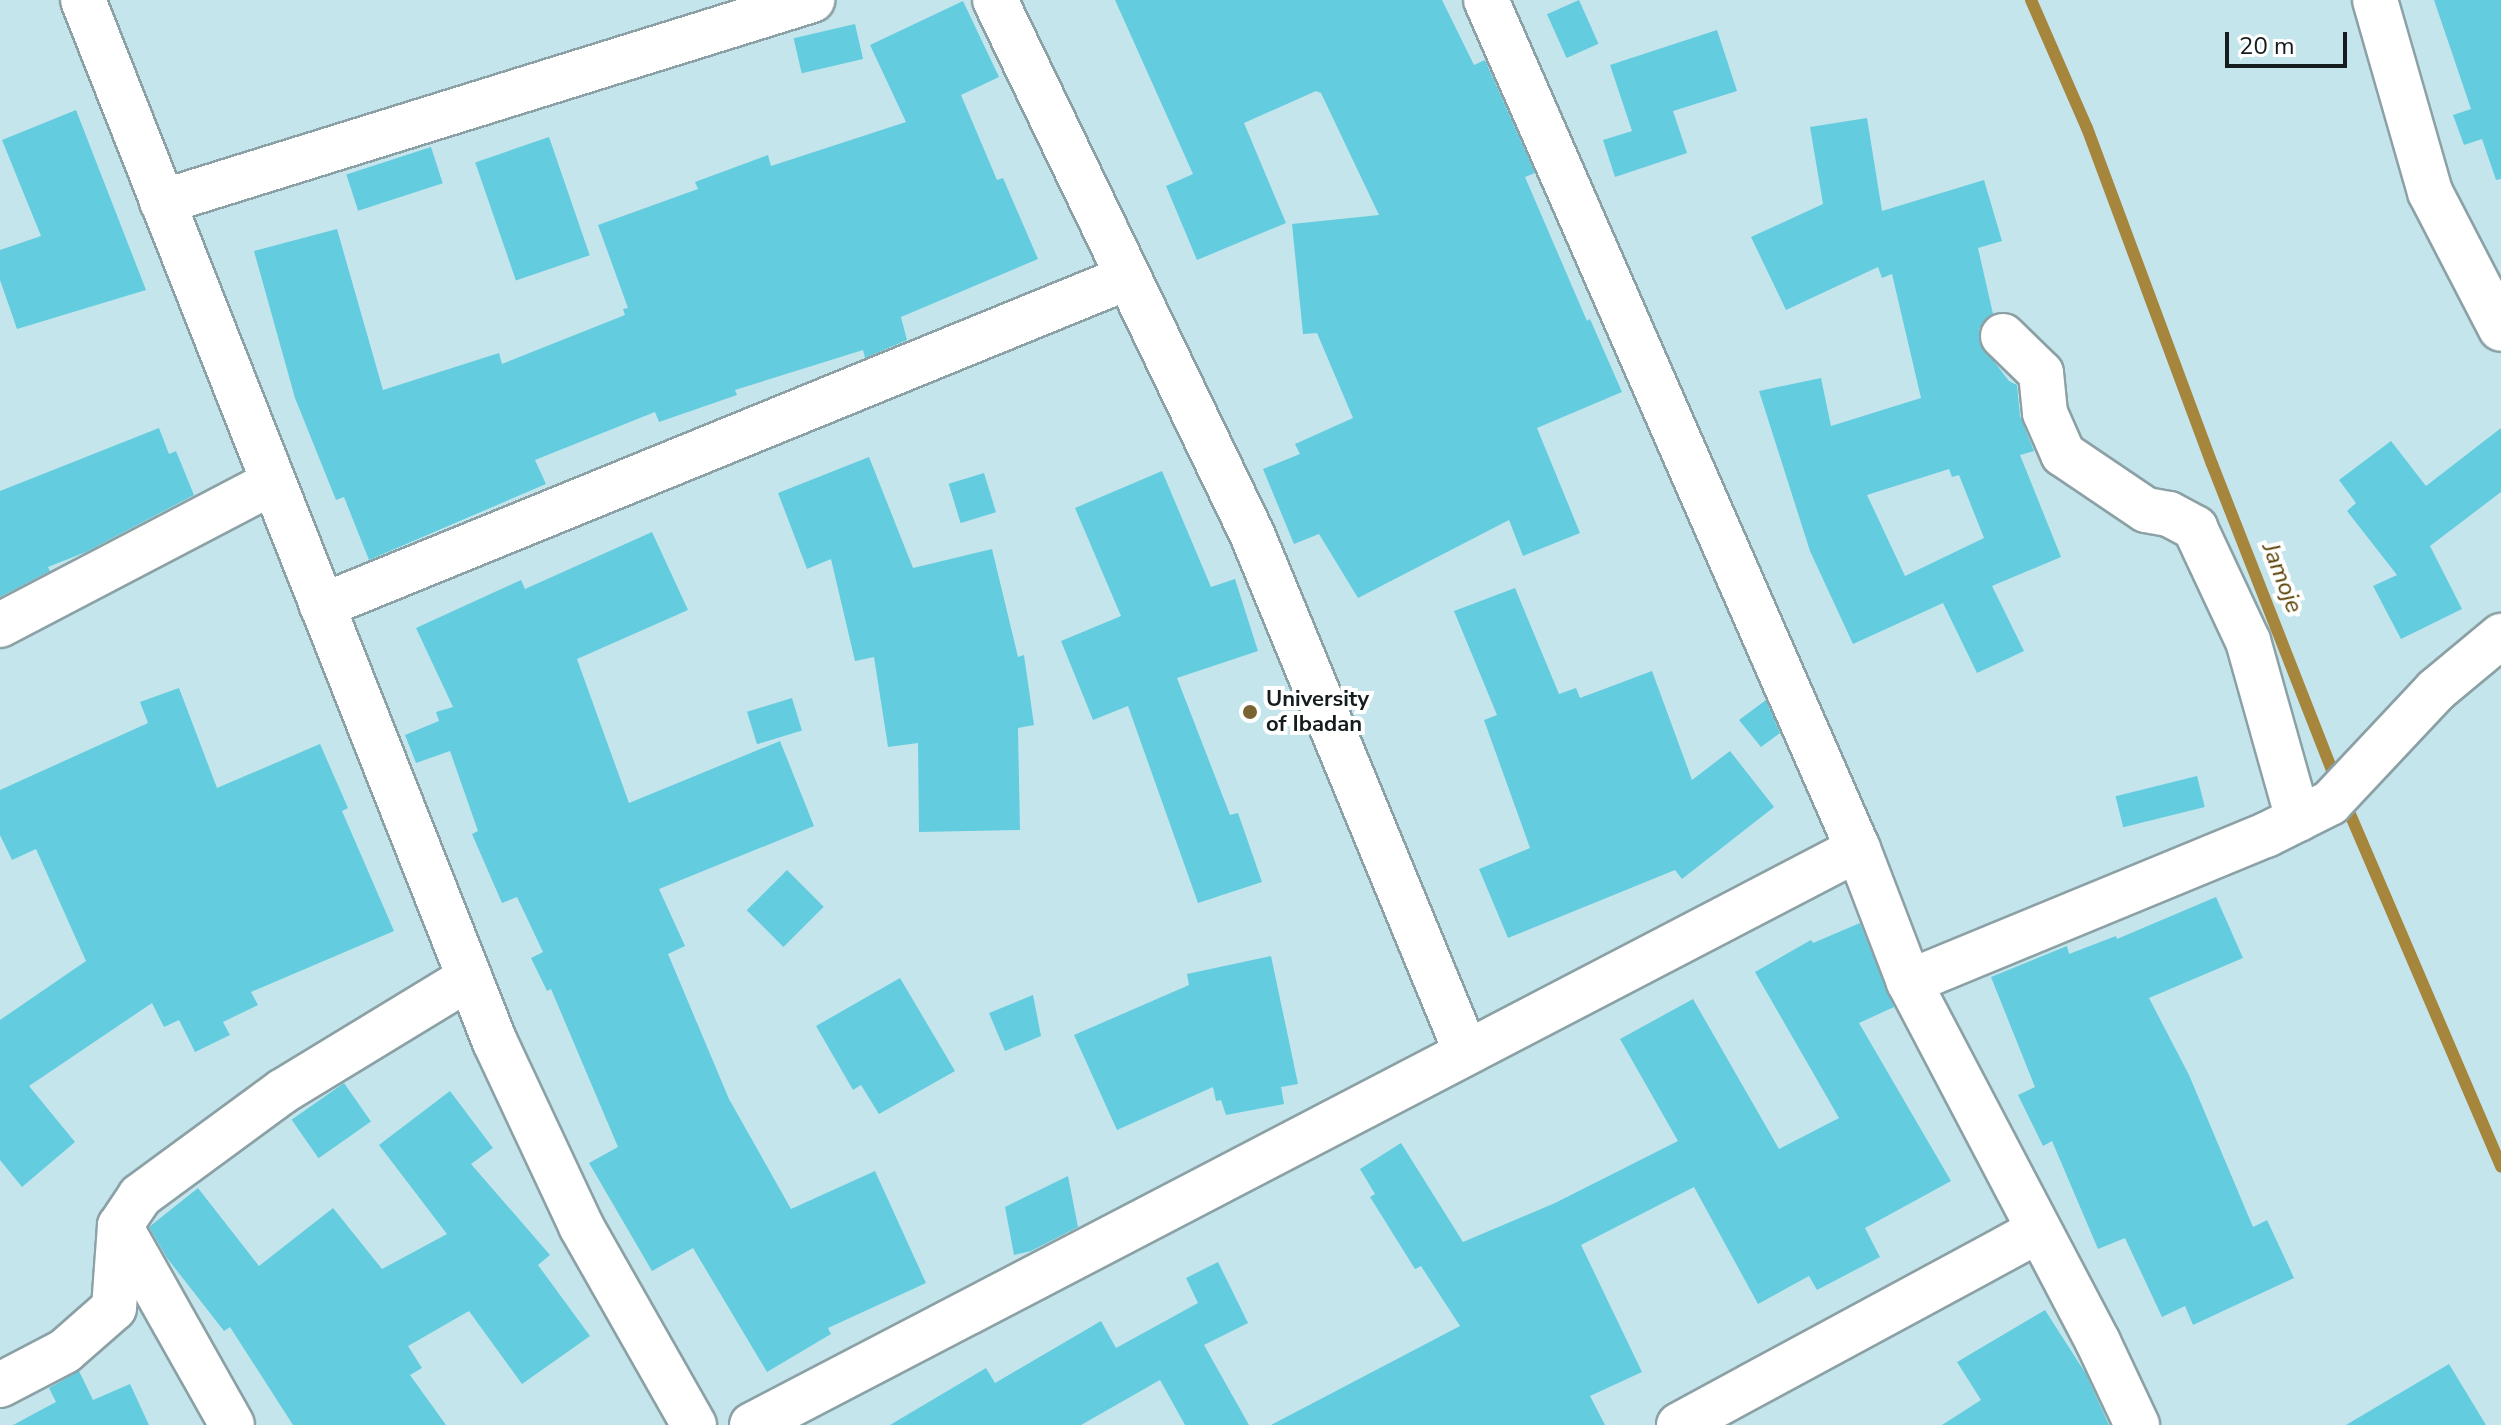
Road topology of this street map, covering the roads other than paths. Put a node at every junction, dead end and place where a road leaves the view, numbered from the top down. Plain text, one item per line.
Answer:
1 (83, 0) edge
2 (812, 0) edge
3 (995, 0) edge
4 (1486, 0) edge
5 (2375, 0) edge
6 (162, 202) junction
7 (1126, 278) junction
8 (2501, 329) edge
9 (2003, 336) dead end
10 (273, 482) junction
11 (322, 606) junction
12 (0, 625) edge
13 (2501, 636) edge
14 (2298, 819) junction
15 (1858, 849) junction
16 (469, 978) junction
17 (1909, 982) junction
18 (1466, 1052) junction
19 (120, 1226) junction
20 (2039, 1230) junction
21 (0, 1385) edge
22 (232, 1425) edge
23 (694, 1425) edge
24 (752, 1425) edge
25 (1679, 1425) edge
26 (2137, 1425) edge

1 - 6 street
2 - 6 street
3 - 7 street
4 - 15 street
5 - 8 street
6 - 10 street
7 - 11 street
7 - 18 street
9 - 14 street
10 - 11 street
10 - 12 street
11 - 16 street
13 - 14 street
14 - 17 street
15 - 17 street
15 - 18 street
16 - 19 street
16 - 23 street
17 - 20 street
18 - 24 street
19 - 21 street
19 - 22 street
20 - 25 street
20 - 26 street

